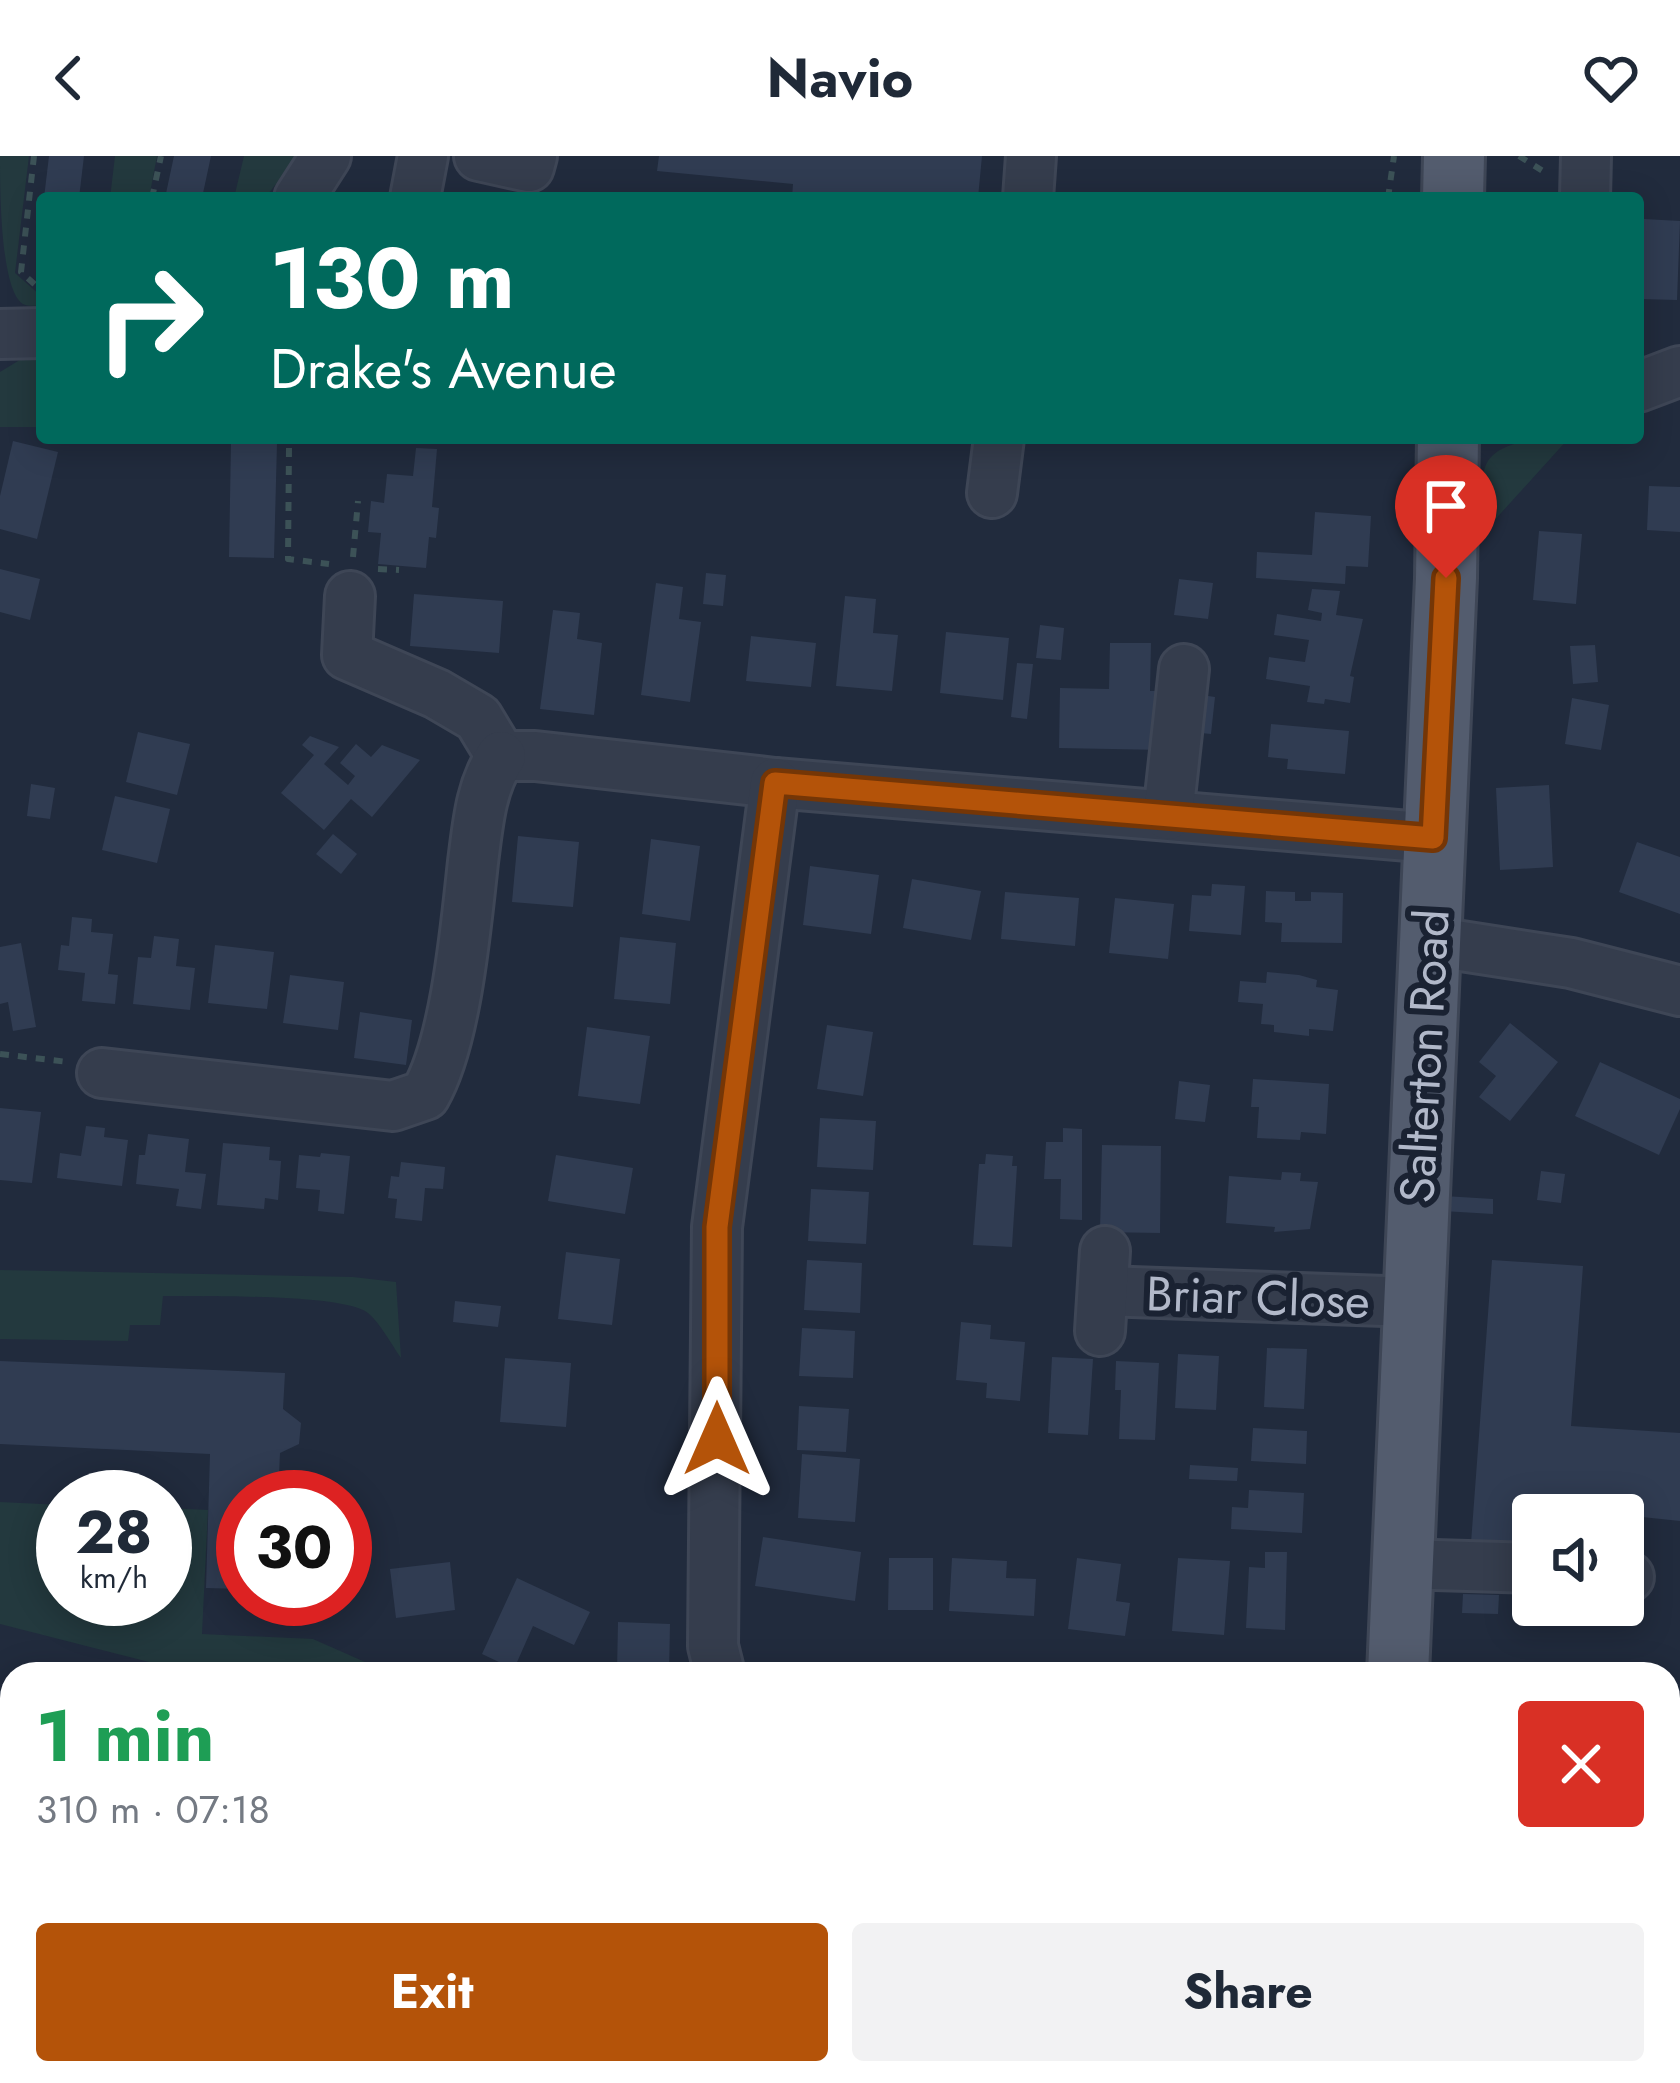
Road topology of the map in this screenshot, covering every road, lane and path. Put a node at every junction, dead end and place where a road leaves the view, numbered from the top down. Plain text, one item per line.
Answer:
1 (34, 156) edge
2 (161, 156) edge
3 (326, 156) edge
4 (423, 156) edge
5 (479, 156) edge
6 (532, 156) edge
7 (1031, 156) edge
8 (1394, 156) edge
9 (1454, 156) edge
10 (1519, 156) edge
11 (1586, 156) edge
12 (1540, 169) dead end
13 (153, 192) edge
14 (303, 192) edge
15 (416, 192) edge
16 (1028, 192) edge
17 (1389, 192) edge
18 (1453, 192) edge
19 (1585, 192) edge
20 (36, 286) edge
21 (36, 333) edge
22 (0, 334) edge
23 (1680, 371) edge
24 (1644, 385) edge
25 (998, 444) edge
26 (1448, 444) edge
27 (289, 448) dead end
28 (992, 493) dead end
29 (358, 501) dead end
30 (398, 570) dead end
31 (351, 581) junction
32 (1184, 669) dead end
33 (501, 756) junction
34 (775, 783) junction
35 (1168, 815) junction
36 (1433, 838) junction
37 (1429, 941) junction
38 (1680, 991) edge
39 (0, 1054) edge
40 (102, 1073) joint
41 (1103, 1291) dead end
42 (1413, 1302) junction
43 (1402, 1564) junction
44 (1512, 1567) edge
45 (717, 1662) edge
46 (1398, 1662) edge

1 - 20 path
2 - 13 path
3 - 14 street
4 - 15 street
5 - 6 street
7 - 16 street
8 - 17 path
9 - 18 main road
10 - 12 path
11 - 19 street
21 - 22 street
23 - 24 street
25 - 28 street
26 - 36 main road, Salterton Road
27 - 31 path
29 - 31 path
30 - 31 path
31 - 33 street
32 - 35 street
33 - 34 street
33 - 40 street
34 - 35 street
34 - 45 street
35 - 36 street
36 - 37 main road, Salterton Road
37 - 38 street
37 - 42 main road, Salterton Road
39 - 40 path
41 - 42 street, Briar Close
42 - 43 main road, Salterton Road
43 - 44 street
43 - 46 main road, Salterton Road

